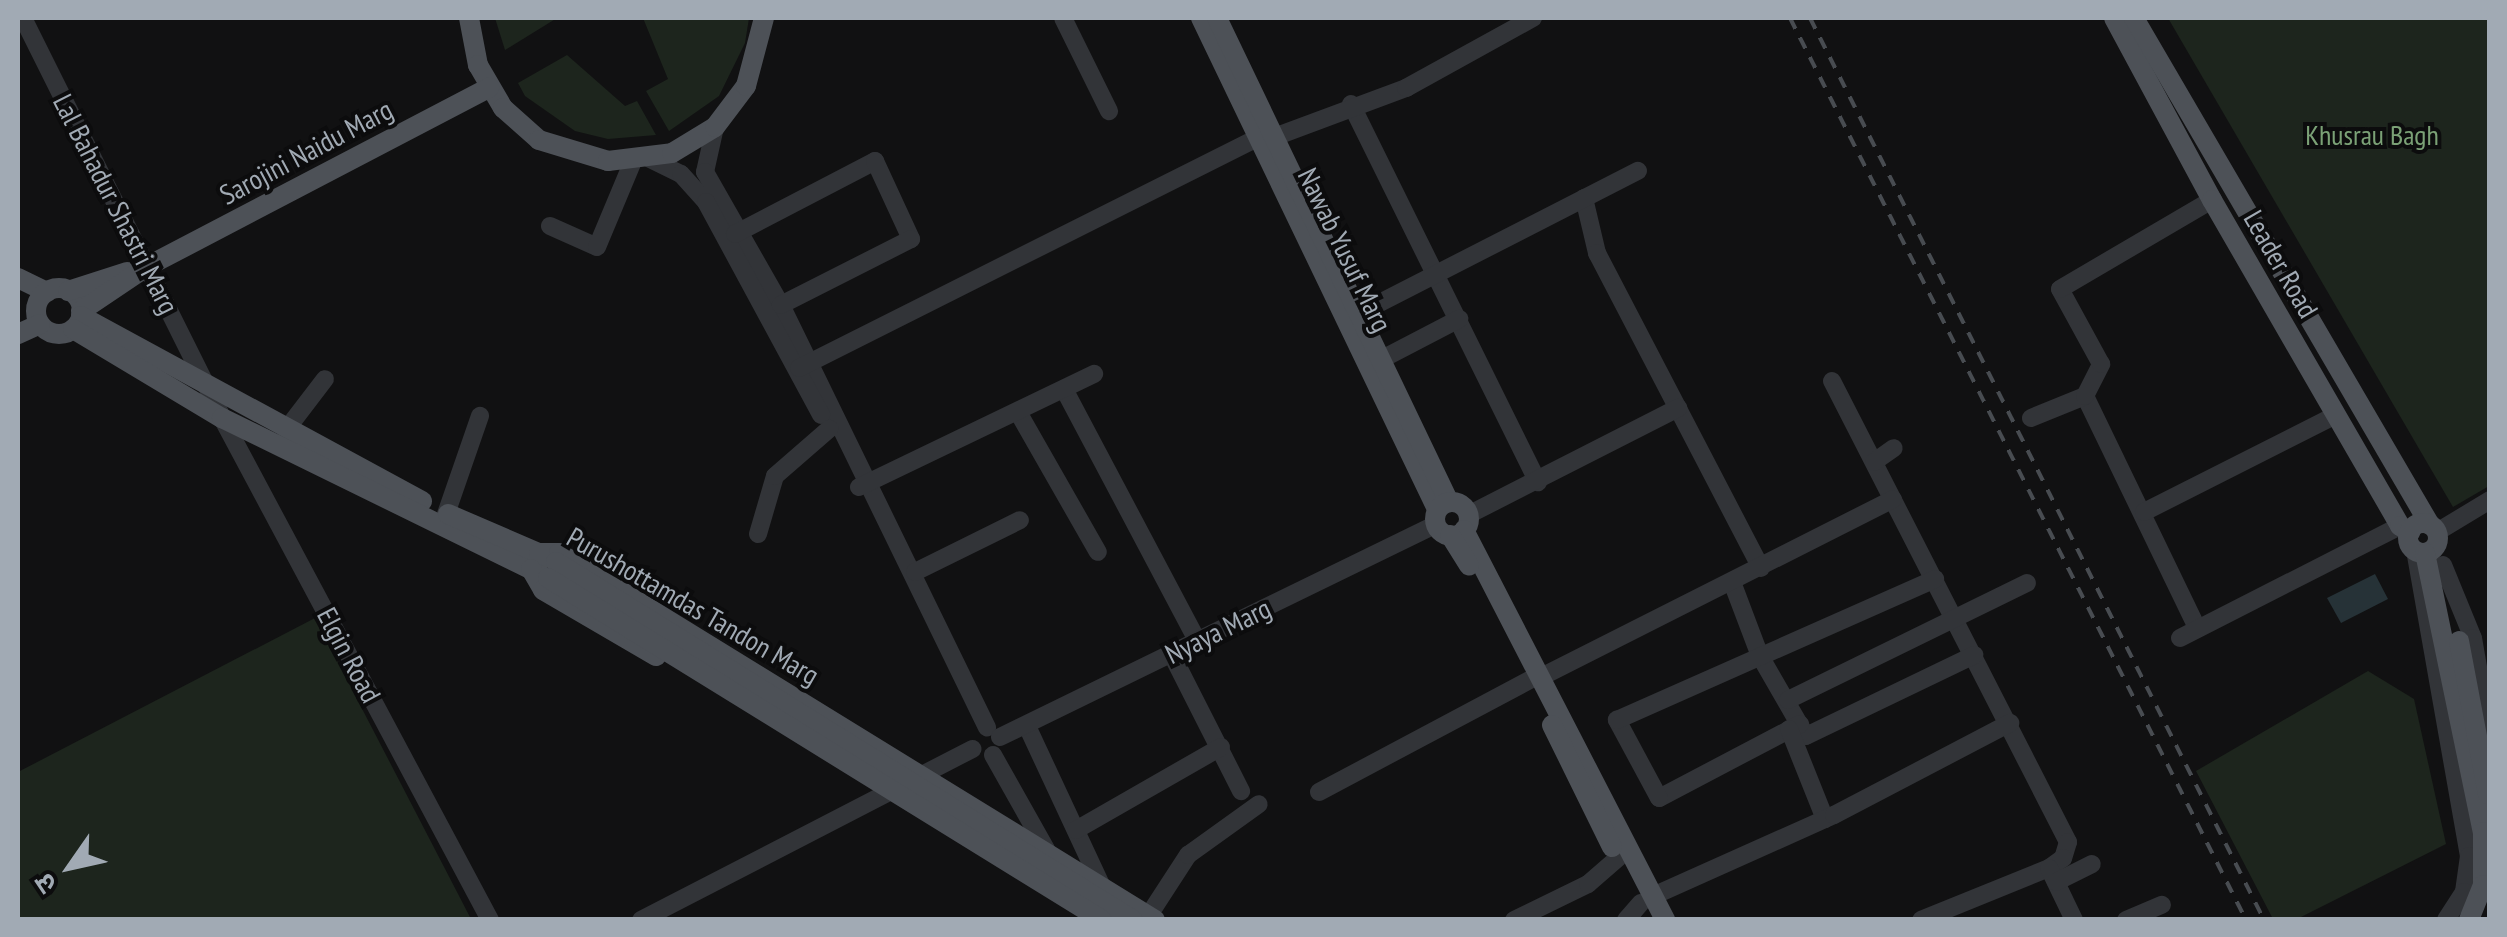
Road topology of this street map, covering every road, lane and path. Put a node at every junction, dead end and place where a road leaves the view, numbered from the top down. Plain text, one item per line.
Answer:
1 (23, 18) edge
2 (468, 18) edge
3 (764, 18) edge
4 (1063, 18) edge
5 (1201, 18) edge
6 (1218, 18) edge
7 (1533, 18) edge
8 (2114, 18) edge
9 (2134, 18) edge
10 (488, 88) junction
11 (1351, 104) junction
12 (1109, 110) dead end
13 (714, 127) junction
14 (1268, 136) junction
15 (641, 160) junction
16 (1638, 171) dead end
17 (1584, 198) junction
18 (2212, 200) junction
19 (550, 226) dead end
20 (734, 234) junction
21 (148, 266) junction
22 (1436, 271) junction
23 (18, 278) edge
24 (18, 292) edge
25 (48, 304) junction
26 (781, 305) junction
27 (1362, 312) junction
28 (1459, 318) junction
29 (78, 319) junction
30 (18, 334) edge
31 (1384, 358) junction
32 (802, 367) junction
33 (1094, 374) dead end
34 (325, 379) dead end
35 (1832, 382) dead end
36 (1064, 389) junction
37 (208, 390) junction
38 (2084, 396) junction
39 (1678, 408) junction
40 (1018, 412) junction
41 (2336, 415) junction
42 (480, 416) dead end
43 (222, 418) junction
44 (2031, 418) dead end
45 (828, 429) junction
46 (286, 430) junction
47 (1894, 448) dead end
48 (1874, 462) junction
49 (1538, 482) junction
50 (863, 485) junction
51 (1893, 499) junction
52 (2490, 500) edge
53 (2144, 512) junction
54 (446, 514) junction
55 (1451, 519) junction
56 (1020, 520) dead end
57 (758, 534) dead end
58 (2424, 541) junction
59 (1098, 552) dead end
60 (544, 565) junction
61 (1762, 568) junction
62 (916, 572) junction
63 (1935, 579) junction
64 (1732, 582) junction
65 (2027, 583) dead end
66 (2444, 600) junction
67 (1956, 620) junction
68 (2196, 626) junction
69 (2180, 638) dead end
70 (1197, 640) junction
71 (1171, 653) junction
72 (1974, 655) junction
73 (1760, 656) junction
74 (1536, 678) junction
75 (1788, 700) junction
76 (2010, 724) junction
77 (1027, 726) junction
78 (1795, 726) junction
79 (2490, 736) edge
80 (989, 737) junction
81 (1221, 746) junction
82 (919, 773) junction
83 (1240, 791) dead end
84 (1319, 792) dead end
85 (889, 796) junction
86 (2490, 801) edge
87 (1259, 804) dead end
88 (1825, 819) junction
89 (1076, 830) junction
90 (1046, 849) junction
91 (1618, 858) junction
92 (2092, 864) dead end
93 (2052, 874) junction
94 (1101, 885) junction
95 (2162, 904) dead end
96 (1648, 906) edge
97 (1146, 918) edge
98 (1925, 919) edge
99 (490, 920) edge
100 (641, 920) edge
101 (1083, 920) edge
102 (1102, 920) edge
103 (1514, 920) edge
104 (1626, 920) edge
105 (1665, 920) edge
106 (2074, 920) edge
107 (2126, 920) edge
108 (2446, 920) edge
109 (2469, 920) edge

1 - 21 street, Lal Bahadur Shastri Marg
2 - 10 main road
3 - 13 main road
4 - 12 street
5 - 14 main road, Nawab Yusuf Marg
6 - 14 main road, Nawab Yusuf Marg
7 - 11 street
8 - 18 main road, Leader Road
9 - 58 main road, Leader Road
10 - 15 main road
10 - 21 main road, Sarojini Naidu Marg
11 - 14 street
11 - 22 street
13 - 15 main road
13 - 20 street
14 - 27 main road, Nawab Yusuf Marg
14 - 32 street
14 - 55 main road, Nawab Yusuf Marg
15 - 19 street
15 - 20 street
16 - 17 street
17 - 22 street
17 - 39 street
18 - 38 street
18 - 41 main road, Leader Road
20 - 26 street
20 - 26 street
20 - 32 street
21 - 25 main road, Sarojini Naidu Marg
21 - 29 main road, Sarojini Naidu Marg
21 - 37 street, Lal Bahadur Shastri Marg
22 - 27 street
22 - 28 street
23 - 25 main road
24 - 25 main road
25 - 29 main road
25 - 29 main road
25 - 30 main road, Sarojini Naidu Marg
26 - 32 street
27 - 31 main road, Nawab Yusuf Marg
28 - 31 street
28 - 49 street
29 - 37 main road, Purushottamdas Tandon Marg
29 - 43 main road, Purushottamdas Tandon Marg
31 - 55 main road, Nawab Yusuf Marg
32 - 45 street
32 - 50 street
33 - 36 street
34 - 46 street
35 - 48 street
36 - 40 street
36 - 70 street
37 - 43 street, Elgin Road
37 - 46 main road, Purushottamdas Tandon Marg
38 - 44 street
38 - 53 street
39 - 49 street, Nyaya Marg
39 - 61 street
40 - 50 street
40 - 59 street
41 - 53 street
41 - 58 main road, Leader Road
42 - 54 street
43 - 60 main road, Purushottamdas Tandon Marg
43 - 99 street, Elgin Road
45 - 50 street
45 - 57 street
46 - 54 main road, Purushottamdas Tandon Marg
47 - 48 street
48 - 51 street
49 - 55 street, Nyaya Marg
50 - 62 street
50 - 80 street
51 - 61 street
51 - 63 street
52 - 58 street
53 - 68 street
54 - 60 main road, Purushottamdas Tandon Marg
55 - 70 street, Nyaya Marg
55 - 74 main road, Nawab Yusuf Marg
56 - 62 street
58 - 66 main road
58 - 68 street
58 - 79 street
58 - 108 street
60 - 82 main road, Purushottamdas Tandon Marg
60 - 85 main road, Purushottamdas Tandon Marg
60 - 97 main road, bridge
60 - 102 main road, bridge
61 - 64 street
62 - 80 street
63 - 67 street
63 - 73 street
64 - 73 street
64 - 74 street
65 - 67 street
66 - 86 main road
66 - 109 main road
67 - 72 street
67 - 75 street
68 - 69 street
70 - 71 street, Nyaya Marg
71 - 77 street, Nyaya Marg
71 - 81 street
72 - 76 street
72 - 78 street
73 - 75 street
73 - 78 street
74 - 84 street
74 - 91 main road, Nawab Yusuf Marg
74 - 96 main road, Nawab Yusuf Marg
75 - 78 street
76 - 88 street
76 - 93 street
77 - 80 street, Nyaya Marg
77 - 89 street
78 - 88 street
80 - 82 street
80 - 90 street
81 - 83 street
81 - 89 street
82 - 85 street
82 - 90 main road, Purushottamdas Tandon Marg
85 - 100 street
85 - 101 main road, Purushottamdas Tandon Marg
87 - 97 street
88 - 96 street
89 - 94 street
90 - 94 main road, Purushottamdas Tandon Marg
91 - 96 main road, Nawab Yusuf Marg
91 - 103 street
92 - 93 street
93 - 98 street
93 - 106 street
94 - 97 main road, Purushottamdas Tandon Marg
95 - 107 street
96 - 104 street
96 - 105 main road, Nawab Yusuf Marg

